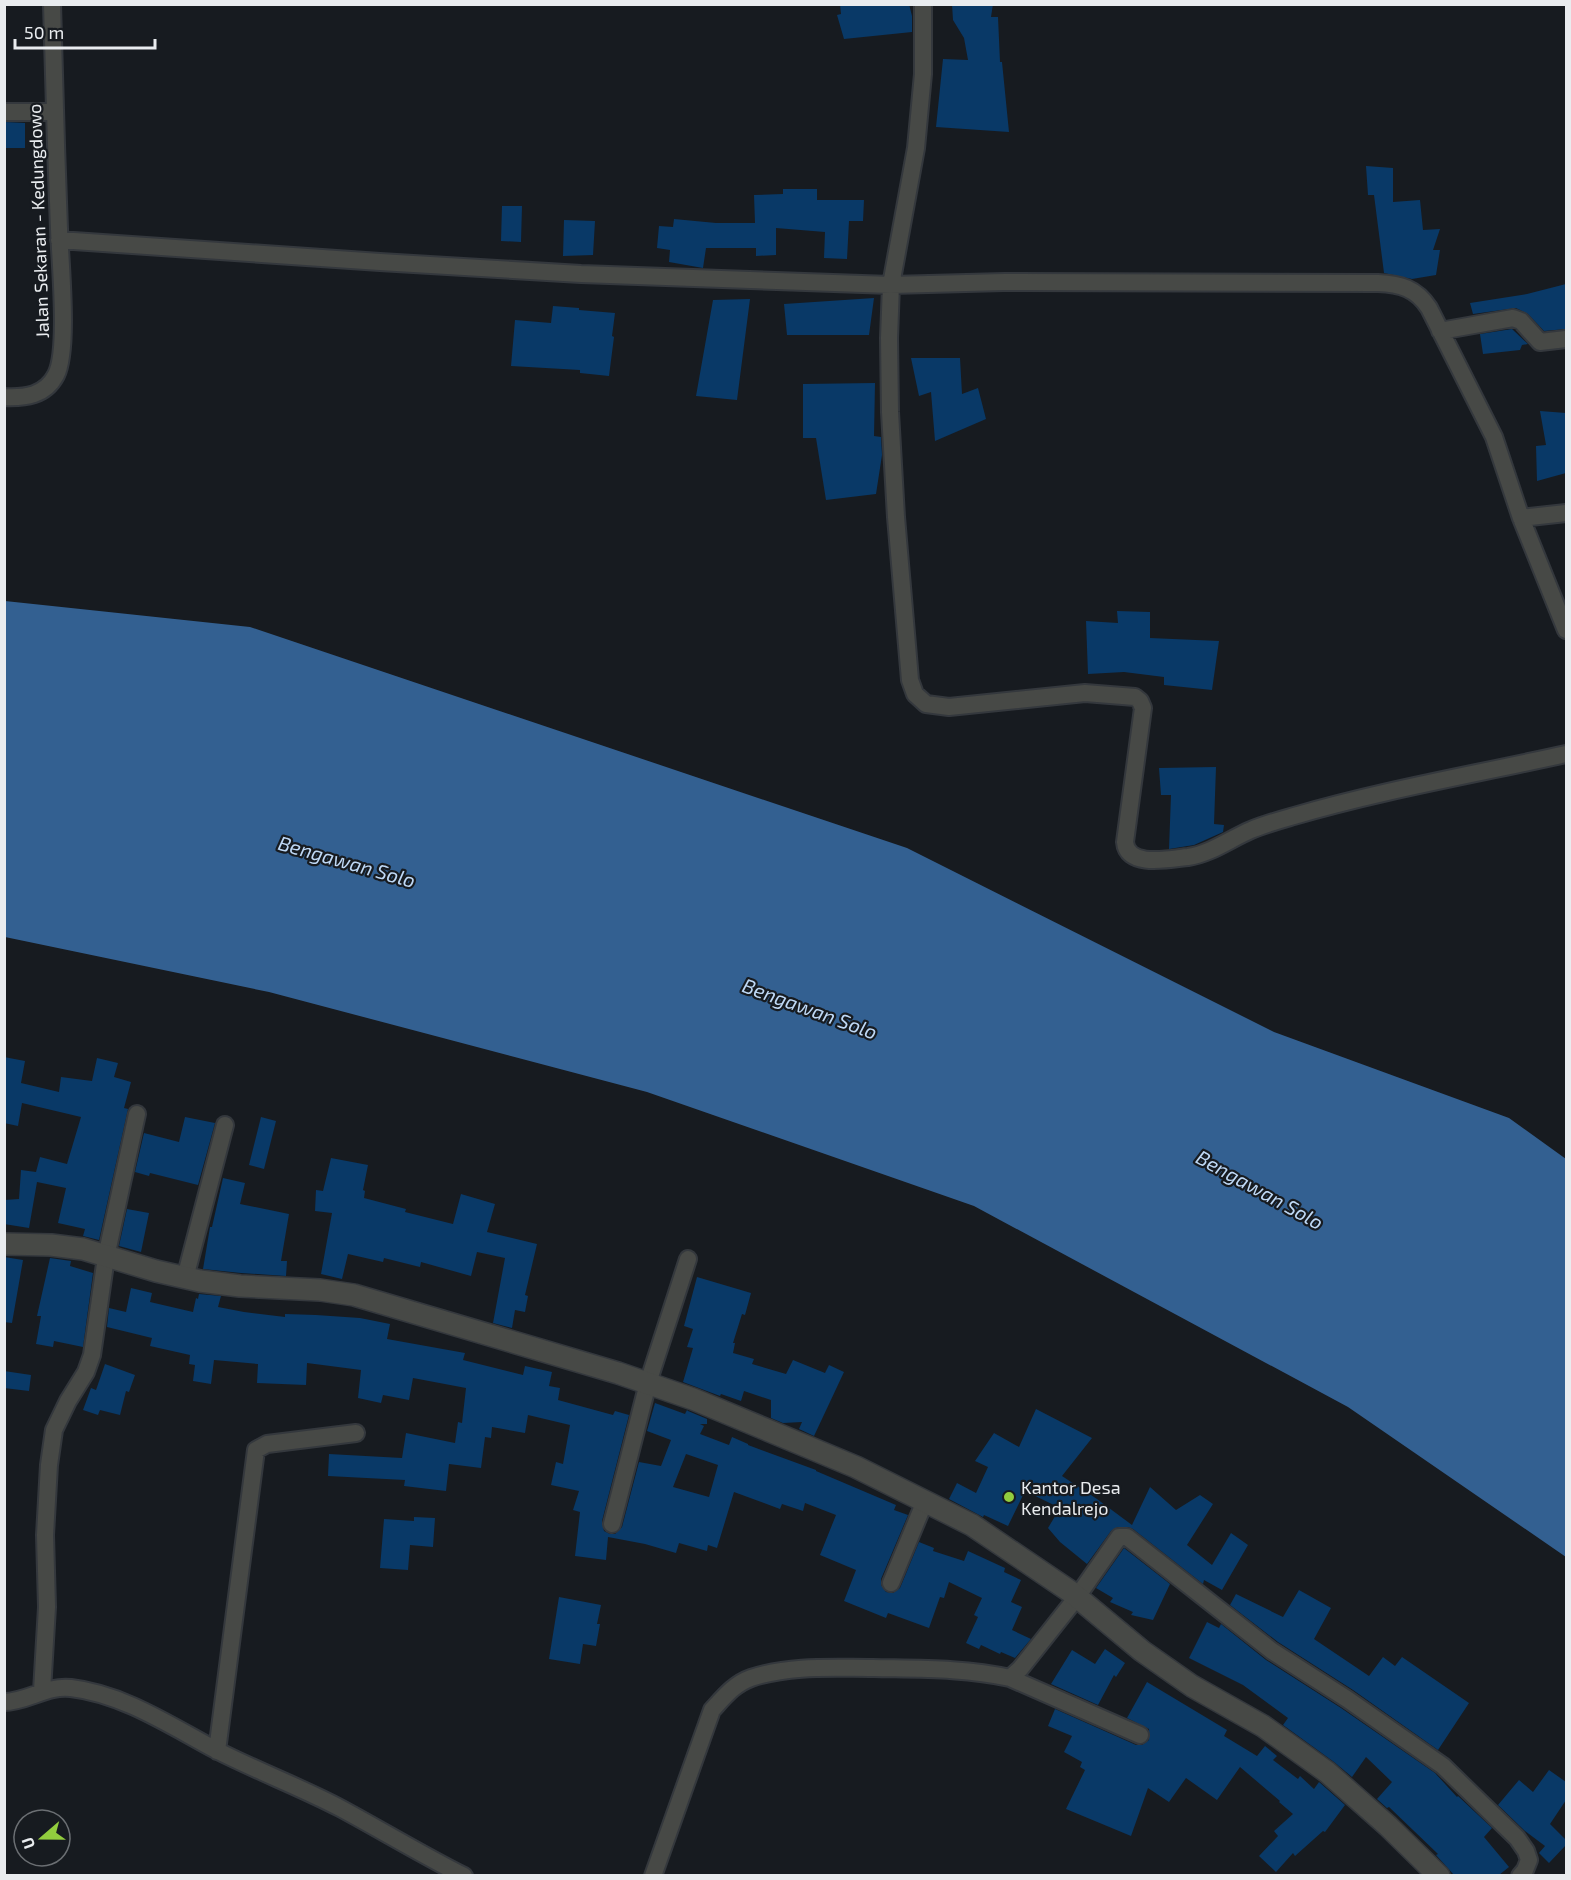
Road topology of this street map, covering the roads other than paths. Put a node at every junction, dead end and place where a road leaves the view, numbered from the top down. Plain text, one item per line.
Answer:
1 (52, 4) edge
2 (923, 4) edge
3 (6, 112) dead end
4 (54, 112) junction
5 (59, 240) junction
6 (891, 285) junction
7 (1440, 331) junction
8 (1566, 339) edge
9 (4, 397) edge
10 (1566, 513) edge
11 (1521, 518) junction
12 (1566, 630) edge
13 (1566, 754) edge
14 (137, 1114) dead end
15 (225, 1125) dead end
16 (4, 1244) edge
17 (106, 1257) junction
18 (688, 1259) dead end
19 (185, 1278) junction
20 (648, 1383) junction
21 (356, 1433) dead end
22 (925, 1501) junction
23 (612, 1524) dead end
24 (891, 1583) dead end
25 (1077, 1597) junction
26 (1010, 1678) junction
27 (42, 1691) junction
28 (4, 1702) edge
29 (1140, 1735) dead end
30 (217, 1751) junction
31 (464, 1875) edge
32 (653, 1875) edge
33 (1439, 1875) edge
34 (1520, 1875) edge

1 - 4 street, Jalan Sekaran - Kedungdowo
2 - 6 street
3 - 4 street
4 - 5 street, Jalan Sekaran - Kedungdowo
5 - 6 street
5 - 9 street, Jalan Sekaran - Kedungdowo
6 - 7 street
6 - 13 street
7 - 8 street
7 - 11 street
10 - 11 street
11 - 12 street
14 - 17 street
15 - 19 street
16 - 17 street
17 - 19 street
17 - 27 street
18 - 20 street
19 - 20 street
20 - 22 street
20 - 23 street
21 - 30 street
22 - 24 street
22 - 25 street
25 - 26 street
25 - 33 street
25 - 34 street
26 - 29 street
26 - 32 street
27 - 28 street
27 - 30 street
30 - 31 street

